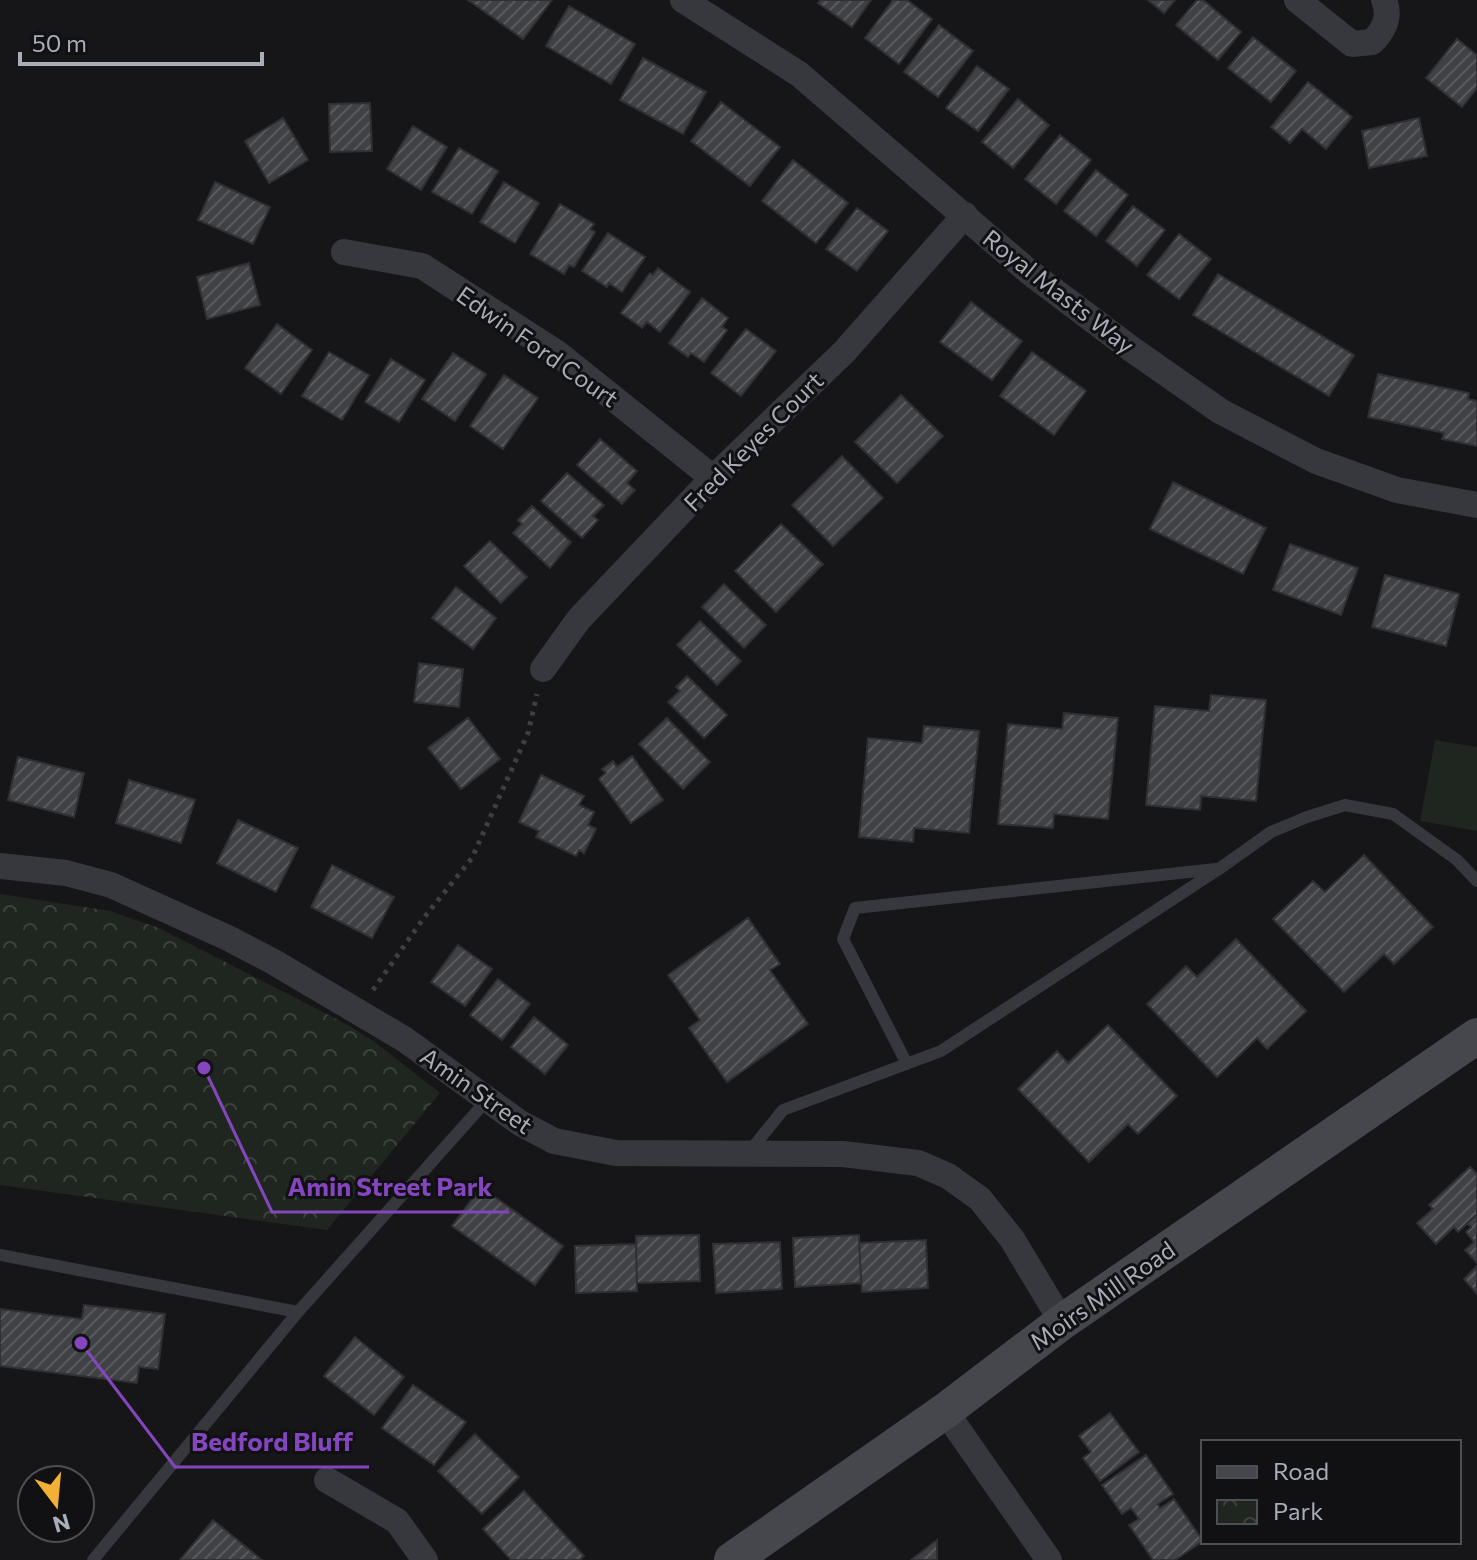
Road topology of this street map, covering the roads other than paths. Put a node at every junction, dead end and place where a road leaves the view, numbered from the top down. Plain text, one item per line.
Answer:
1 (683, 0) edge
2 (1297, 0) edge
3 (1384, 0) edge
4 (965, 215) junction
5 (344, 252) dead end
6 (713, 478) junction
7 (1477, 505) edge
8 (543, 669) road end
9 (0, 866) edge
10 (1219, 869) junction
11 (1477, 881) edge
12 (1477, 1036) edge
13 (907, 1064) junction
14 (487, 1100) junction
15 (749, 1152) junction
16 (0, 1255) edge
17 (298, 1312) junction
18 (1062, 1322) junction
19 (945, 1411) junction
20 (327, 1480) dead end
21 (93, 1560) edge
22 (425, 1560) edge
23 (732, 1560) edge
24 (1049, 1560) edge

1 - 4 street, Royal Masts Way
2 - 3 street
4 - 6 street, Fred Keyes Court
4 - 7 street, Royal Masts Way
5 - 6 street, Edwin Ford Court
6 - 8 street, Fred Keyes Court
9 - 14 street, Amin Street
10 - 11 lane
10 - 13 lane
10 - 13 lane
12 - 18 street, Moirs Mill Road
13 - 15 lane
14 - 15 street, Amin Street
14 - 17 lane
15 - 18 street, Amin Street
16 - 17 lane
17 - 21 lane
18 - 19 street, Moirs Mill Road
19 - 23 street, Moirs Mill Road
19 - 24 street
20 - 22 street

